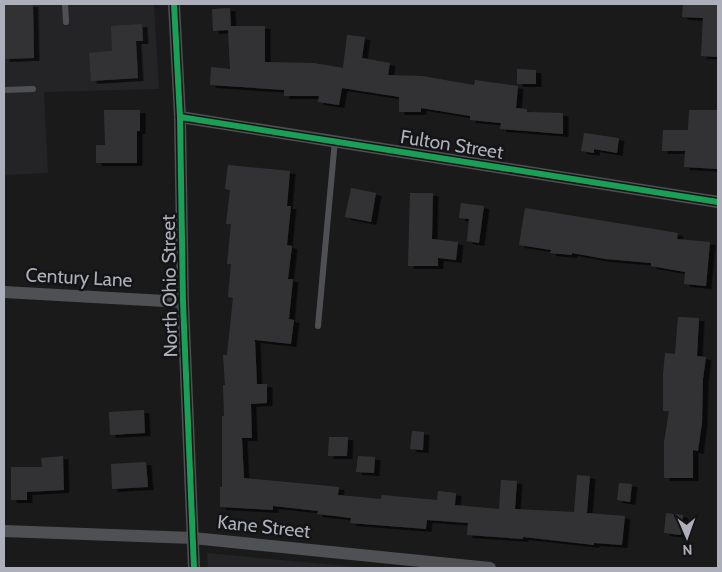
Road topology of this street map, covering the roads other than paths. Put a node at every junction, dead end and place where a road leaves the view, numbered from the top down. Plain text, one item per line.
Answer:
1 (65, 4) edge
2 (174, 4) edge
3 (66, 22) dead end
4 (33, 89) dead end
5 (4, 90) edge
6 (180, 117) junction
7 (336, 140) junction
8 (718, 202) edge
9 (4, 292) edge
10 (183, 302) junction
11 (318, 326) dead end
12 (4, 531) edge
13 (193, 538) junction
14 (194, 568) edge
15 (490, 568) edge

1 - 3 lane
2 - 6 street, North Ohio Street
4 - 5 lane
6 - 7 street, Fulton Street
6 - 10 street, North Ohio Street
7 - 8 street, Fulton Street
7 - 11 lane
9 - 10 street, Century Lane
10 - 13 street, North Ohio Street
12 - 13 street, Kane Street
13 - 14 street, North Ohio Street
13 - 15 street, Kane Street

